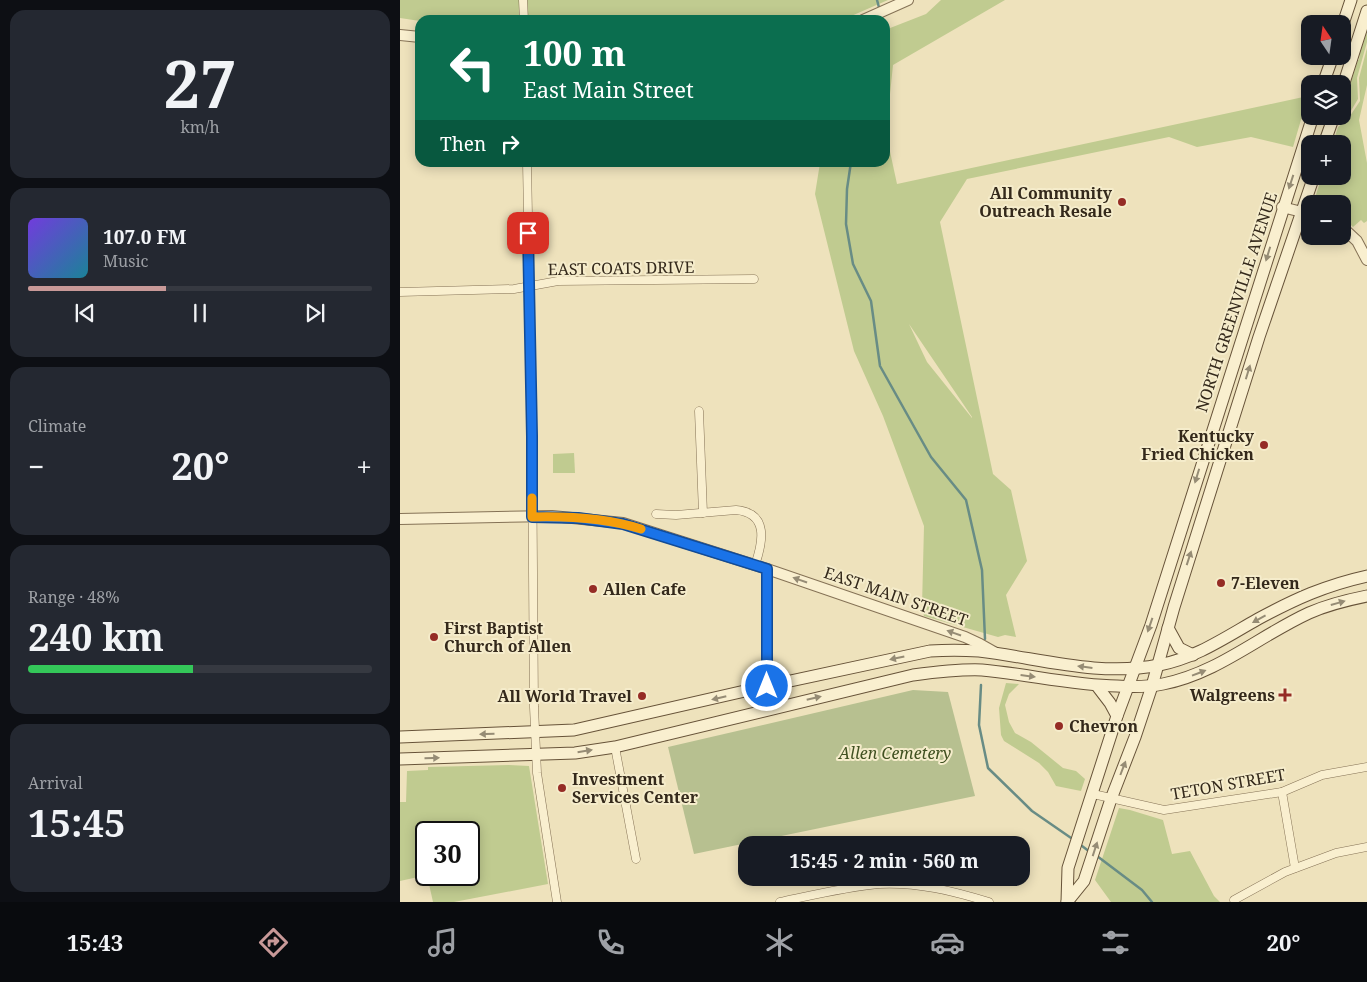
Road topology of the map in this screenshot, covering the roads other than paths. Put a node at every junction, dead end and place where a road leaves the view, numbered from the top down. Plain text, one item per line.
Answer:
1 (524, 0) edge
2 (908, 0) edge
3 (1351, 0) edge
4 (1367, 11) edge
5 (524, 15) edge
6 (874, 15) edge
7 (1346, 15) edge
8 (400, 35) edge
9 (415, 36) edge
10 (1346, 75) edge
11 (1309, 125) edge
12 (527, 167) edge
13 (1282, 207) junction
14 (1301, 212) edge
15 (1301, 226) edge
16 (1351, 236) edge
17 (1367, 260) edge
18 (754, 278) dead end
19 (529, 286) junction
20 (400, 292) edge
21 (699, 411) dead end
22 (703, 513) junction
23 (656, 514) dead end
24 (532, 517) junction
25 (400, 519) edge
26 (755, 565) junction
27 (767, 569) junction
28 (1367, 576) edge
29 (1367, 596) edge
30 (1302, 597) junction
31 (1310, 613) junction
32 (1168, 628) junction
33 (998, 654) junction
34 (1193, 655) junction
35 (1158, 666) junction
36 (1134, 669) junction
37 (767, 686) junction
38 (1097, 686) junction
39 (1127, 686) junction
40 (1152, 686) junction
41 (770, 708) junction
42 (1117, 716) junction
43 (535, 733) junction
44 (400, 737) edge
45 (615, 747) junction
46 (537, 755) junction
47 (400, 759) edge
48 (1367, 767) edge
49 (1282, 792) junction
50 (1093, 794) junction
51 (1111, 799) junction
52 (1367, 848) edge
53 (636, 859) dead end
54 (1295, 868) junction
55 (1234, 900) dead end
56 (558, 902) edge
57 (780, 902) edge
58 (989, 902) edge
59 (1067, 902) edge

1 - 5 street
2 - 6 street
3 - 7 main road
4 - 10 main road
8 - 9 street
11 -> 13 main road, NORTH GREENVILLE AVENUE
12 - 19 street
13 - 14 street
13 -> 36 main road, NORTH GREENVILLE AVENUE
32 -> 15 main road, NORTH GREENVILLE AVENUE
16 - 17 street
18 - 19 street, EAST COATS DRIVE
19 - 20 street, EAST COATS DRIVE
19 - 24 street
21 - 22 street
22 - 23 street
22 - 26 street
24 - 25 street, EAST MAIN STREET
24 - 26 street, EAST MAIN STREET
24 - 43 street
26 - 27 street, EAST MAIN STREET
33 -> 27 street, EAST MAIN STREET
27 - 37 street
28 - 30 main road, EAST MAIN STREET
31 -> 29 main road
30 - 31 main road
30 -> 34 main road, EAST MAIN STREET
40 -> 31 main road
32 - 34 main road
32 - 35 main road, NORTH GREENVILLE AVENUE
36 -> 33 main road, EAST MAIN STREET
33 -> 37 main road
34 - 35 main road, EAST MAIN STREET
35 - 36 main road, EAST MAIN STREET
35 - 40 main road, NORTH GREENVILLE AVENUE
36 - 39 main road, NORTH GREENVILLE AVENUE
37 - 41 street
37 -> 43 main road
38 - 39 main road
41 -> 38 main road
38 - 42 main road
39 - 40 main road
39 - 42 main road, NORTH GREENVILLE AVENUE
51 -> 40 main road, NORTH GREENVILLE AVENUE
41 - 45 main road
42 - 50 main road, NORTH GREENVILLE AVENUE
43 -> 44 main road
43 - 46 street
46 -> 45 main road
45 - 53 street
47 -> 46 main road
46 - 56 street
48 - 49 street, TETON STREET
49 - 51 street, TETON STREET
49 - 54 street
50 - 51 street, TETON STREET
50 - 59 main road, NORTH GREENVILLE AVENUE
59 -> 51 main road, NORTH GREENVILLE AVENUE
52 - 54 street
54 - 55 street
57 - 58 street

